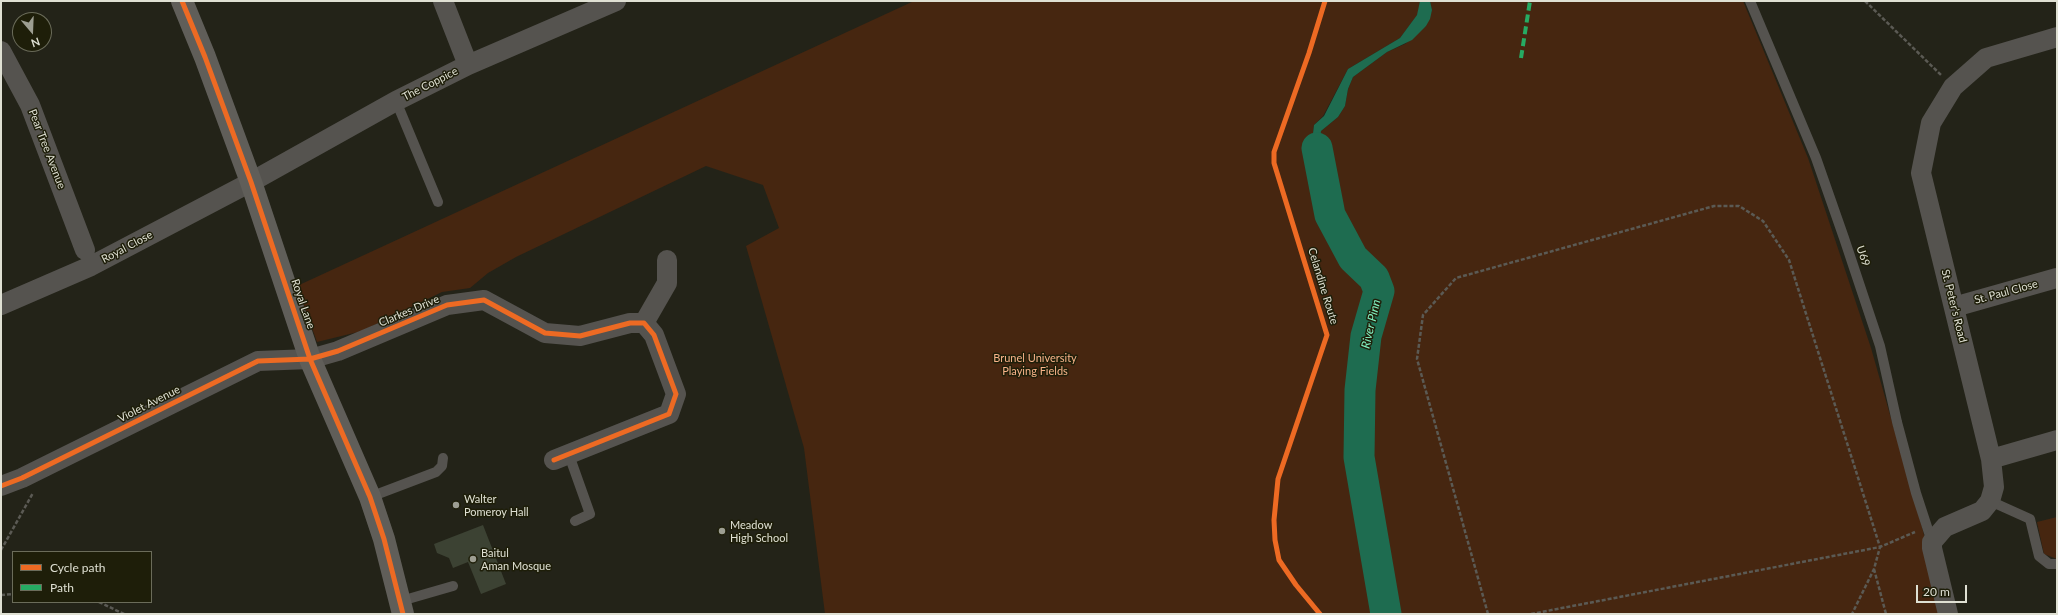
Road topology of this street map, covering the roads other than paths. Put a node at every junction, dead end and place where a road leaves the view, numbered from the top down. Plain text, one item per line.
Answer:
1 (182, 1) edge
2 (443, 1) edge
3 (616, 1) edge
4 (1750, 1) edge
5 (2057, 37) edge
6 (1, 51) edge
7 (468, 65) junction
8 (396, 101) junction
9 (251, 182) junction
10 (438, 202) dead end
11 (86, 250) dead end
12 (667, 260) dead end
13 (2057, 278) edge
14 (1, 306) edge
15 (1954, 307) junction
16 (644, 323) junction
17 (310, 359) junction
18 (2057, 440) edge
19 (443, 458) dead end
20 (561, 458) joint
21 (1991, 459) junction
22 (1, 486) edge
23 (370, 497) junction
24 (1990, 500) junction
25 (575, 521) dead end
26 (1930, 534) junction
27 (2057, 564) edge
28 (453, 586) dead end
29 (402, 607) edge
30 (1948, 614) edge

1 - 9 street, Royal Lane
2 - 7 street
3 - 7 street, The Coppice
4 - 26 lane, U69
5 - 15 street, St. Peter's Road
6 - 11 street, Pear Tree Avenue
7 - 8 street, The Coppice
8 - 9 street, The Coppice
8 - 10 lane
9 - 14 street, Royal Close
9 - 17 street, Royal Lane
12 - 16 street
13 - 15 street, St. Paul Close
15 - 21 street, St. Peter's Road
16 - 17 street, Clarkes Drive
16 - 20 street
17 - 22 street, Violet Avenue
17 - 23 street, Royal Lane
18 - 21 street
19 - 23 lane
20 - 25 lane
21 - 24 street, St. Peter's Road
23 - 29 street, Royal Lane
24 - 26 street
24 - 27 lane
26 - 30 street
28 - 29 lane

